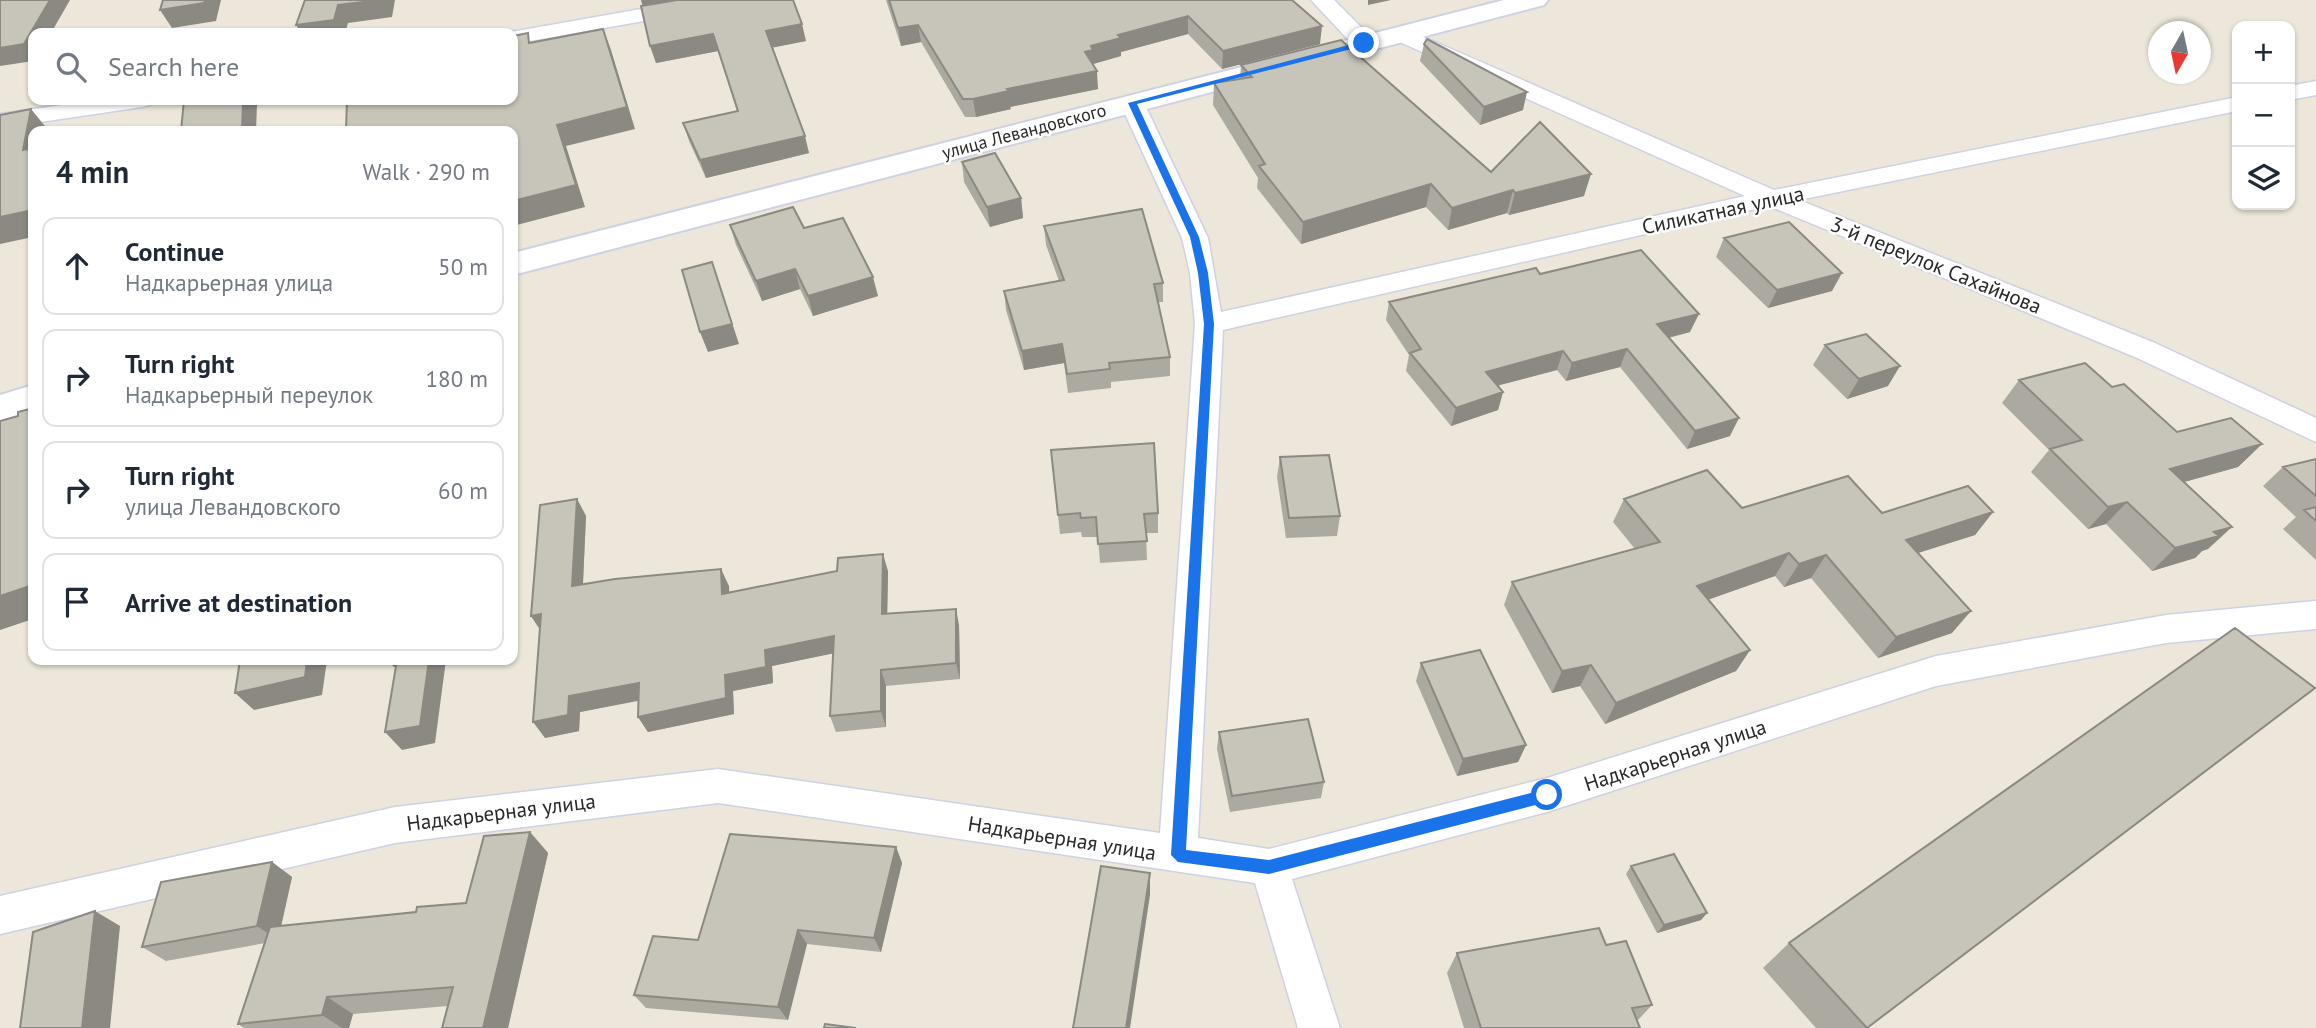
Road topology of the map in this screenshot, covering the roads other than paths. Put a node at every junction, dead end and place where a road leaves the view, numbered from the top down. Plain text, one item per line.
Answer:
1 (729, 0) edge
2 (1322, 0) edge
3 (1535, 0) edge
4 (1401, 34) junction
5 (518, 36) edge
6 (1364, 43) junction
7 (2316, 88) edge
8 (2295, 92) edge
9 (1132, 103) junction
10 (108, 105) edge
11 (2232, 105) edge
12 (0, 121) edge
13 (1771, 198) junction
14 (518, 263) edge
15 (1209, 324) junction
16 (28, 400) edge
17 (0, 408) edge
18 (2316, 431) edge
19 (2316, 615) edge
20 (1178, 855) junction
21 (1269, 867) junction
22 (0, 915) edge
23 (1319, 1028) edge

1 - 5 street
2 - 6 street
3 - 4 street, улица Левандовского
4 - 6 street, улица Левандовского
4 - 13 street, 3-й переулок Сахайнова
6 - 9 street, улица Левандовского
7 - 8 street
9 - 14 street, улица Левандовского
9 - 15 street
10 - 12 street
11 - 13 street, Силикатная улица
13 - 15 street, Силикатная улица
13 - 18 street, 3-й переулок Сахайнова
15 - 20 street
16 - 17 street
19 - 21 street, Надкарьерная улица
20 - 21 street, Надкарьерная улица
20 - 22 street, Надкарьерная улица
21 - 23 street

